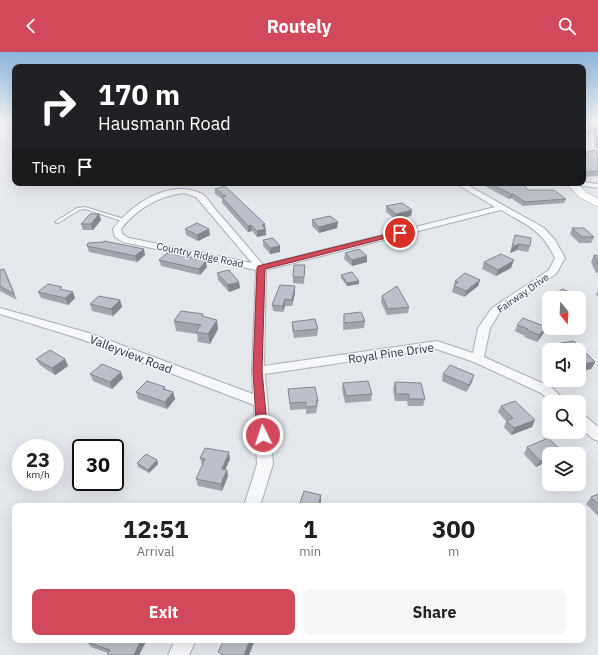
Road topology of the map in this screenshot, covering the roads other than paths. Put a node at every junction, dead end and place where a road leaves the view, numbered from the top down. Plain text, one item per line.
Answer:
1 (586, 184) edge
2 (464, 186) edge
3 (574, 186) edge
4 (598, 186) edge
5 (598, 204) edge
6 (501, 208) junction
7 (123, 220) junction
8 (57, 222) dead end
9 (261, 268) junction
10 (0, 311) edge
11 (478, 359) junction
12 (258, 371) junction
13 (552, 395) edge
14 (261, 402) junction
15 (586, 425) edge
16 (598, 435) edge
17 (253, 503) edge
18 (184, 643) edge
19 (178, 655) edge

1 - 4 street
2 - 6 street, Fairway Drive
3 - 5 main road
6 - 9 street
6 - 11 street, Fairway Drive
7 - 8 lane
7 - 9 street, Country Ridge Road
7 - 9 street, Country Ridge Road
9 - 12 street
10 - 14 street, Valleyview Road
11 - 12 street, Royal Pine Drive
11 - 13 street, Royal Pine Drive
12 - 14 street
14 - 17 street
15 - 16 street
18 - 19 street

